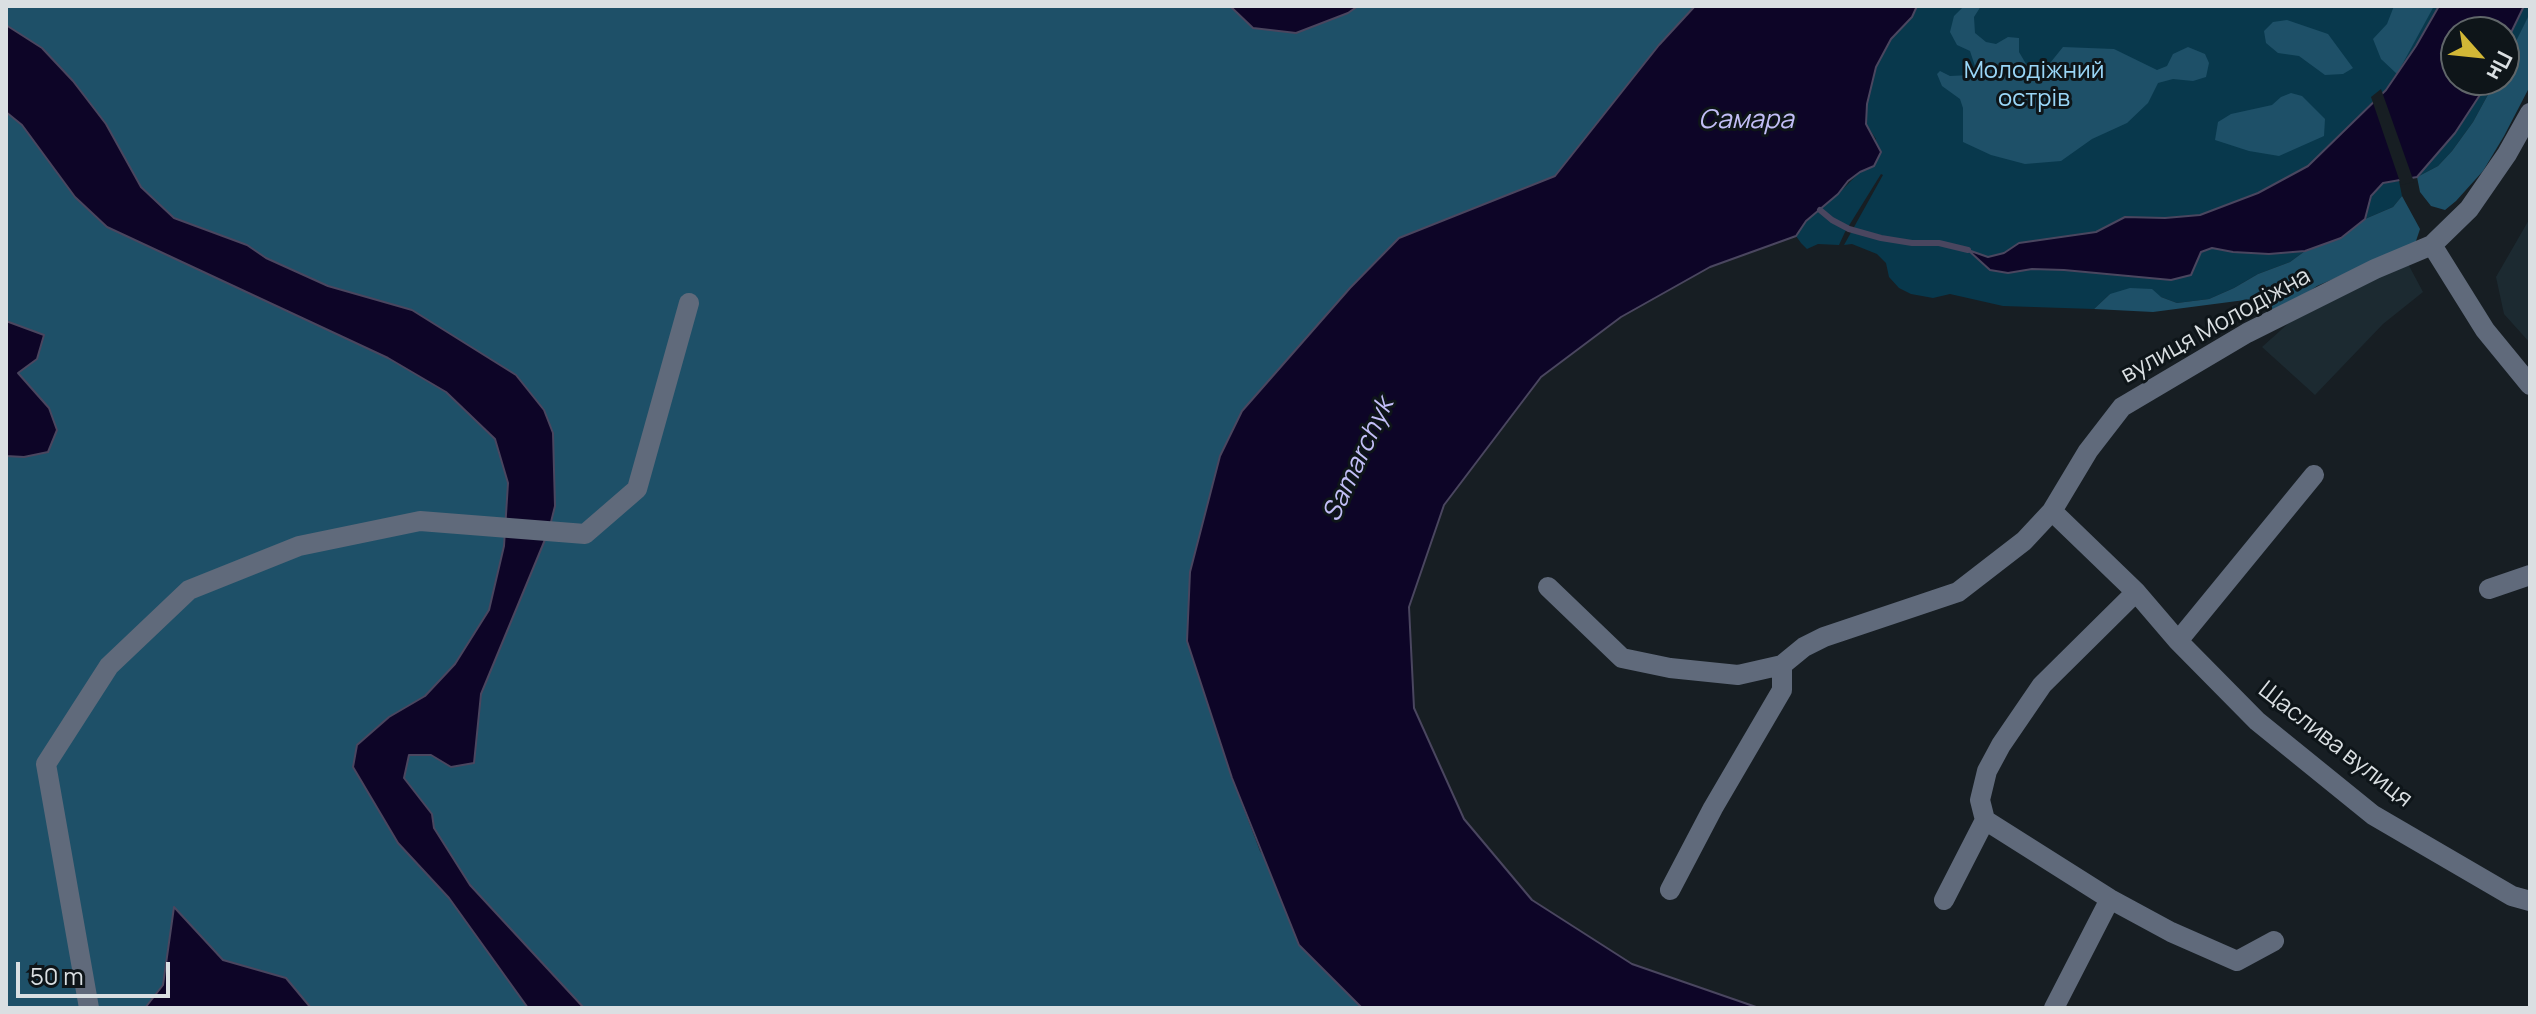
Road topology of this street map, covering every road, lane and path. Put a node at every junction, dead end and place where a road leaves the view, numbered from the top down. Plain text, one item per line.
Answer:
1 (2530, 113) edge
2 (2432, 245) junction
3 (689, 303) dead end
4 (2530, 385) edge
5 (2314, 475) dead end
6 (2052, 511) junction
7 (2530, 575) edge
8 (1548, 587) dead end
9 (2489, 589) dead end
10 (2136, 592) junction
11 (2178, 641) junction
12 (1782, 665) junction
13 (1985, 820) junction
14 (1670, 890) dead end
15 (2110, 899) junction
16 (1944, 900) dead end
17 (2530, 901) edge
18 (2274, 941) dead end
19 (89, 1008) edge
20 (2054, 1008) edge

1 - 2 street
2 - 4 street
2 - 6 street, вулиця Молодіжна
3 - 19 street
5 - 11 street
6 - 10 street, Щаслива вулиця
6 - 12 street, вулиця Молодіжна
7 - 9 street
8 - 12 street, вулиця Молодіжна
10 - 11 street, Щаслива вулиця
10 - 13 street
11 - 17 street, Щаслива вулиця
12 - 14 street
13 - 15 street
13 - 16 street
15 - 18 street
15 - 20 street

